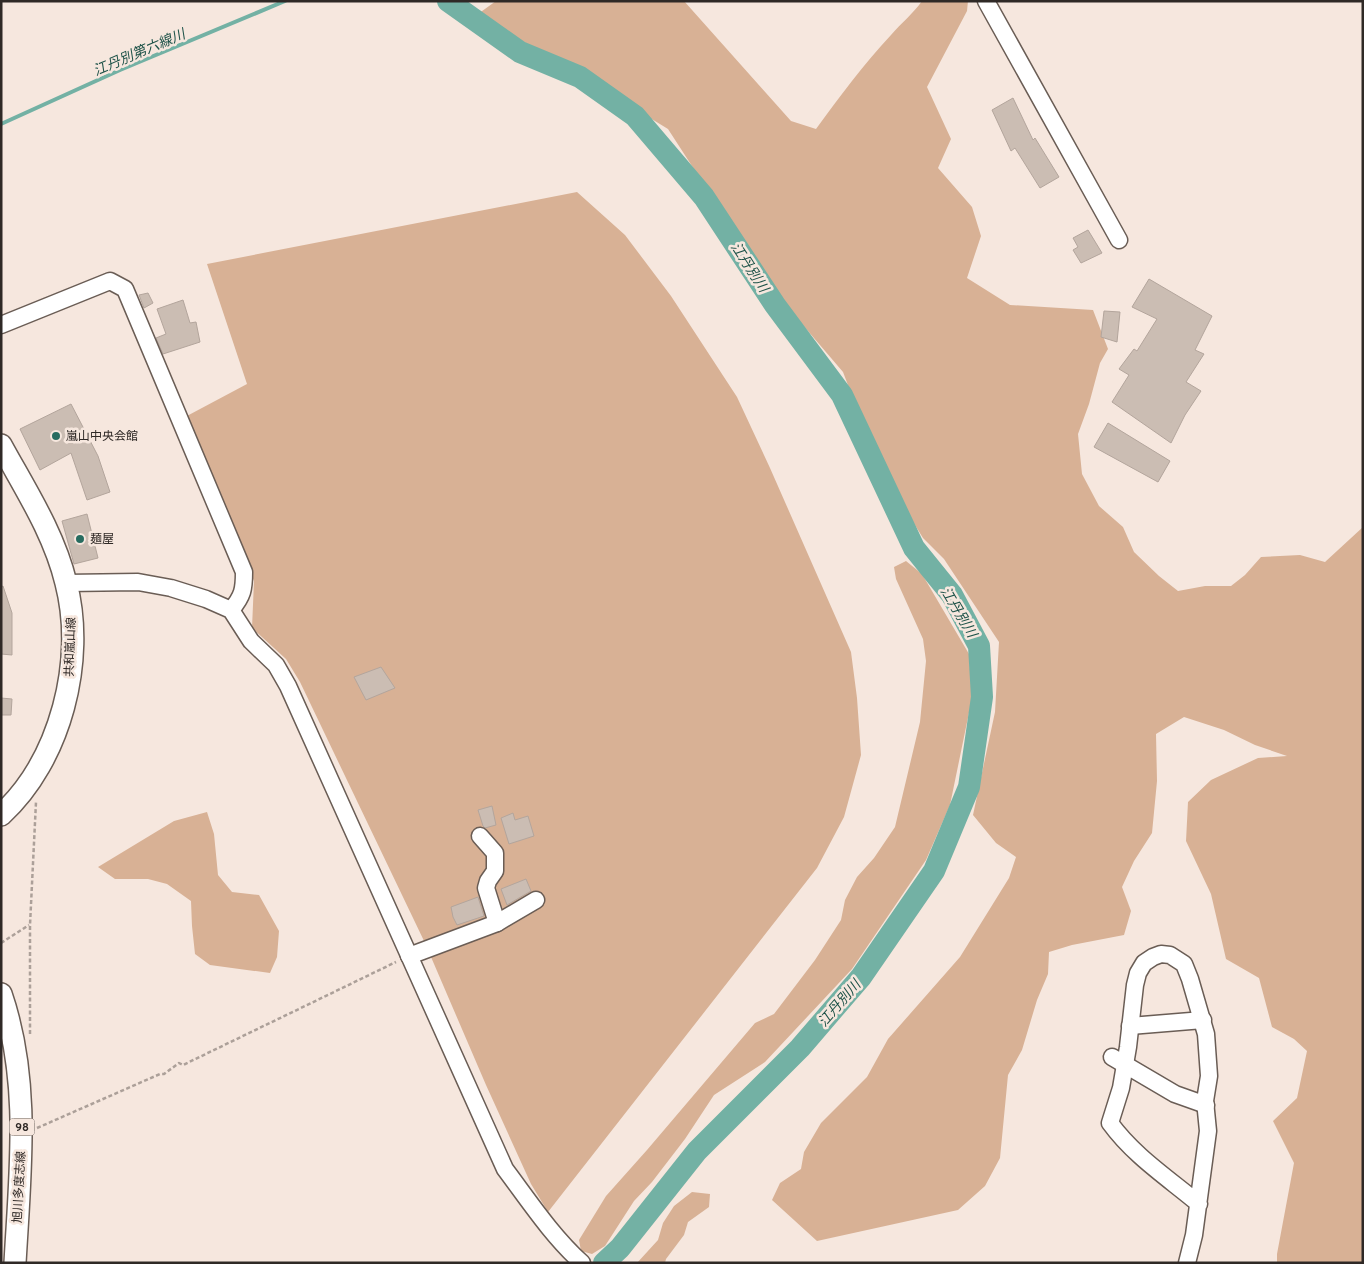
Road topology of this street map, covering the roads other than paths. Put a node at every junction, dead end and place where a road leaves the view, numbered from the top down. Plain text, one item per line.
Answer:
1 (986, 1) edge
2 (1119, 240) dead end
3 (1, 325) edge
4 (1, 445) edge
5 (66, 583) junction
6 (231, 610) junction
7 (1, 815) edge
8 (480, 836) dead end
9 (536, 900) dead end
10 (497, 923) junction
11 (409, 956) junction
12 (1, 994) edge
13 (1203, 1020) junction
14 (1130, 1026) junction
15 (1118, 1061) junction
16 (1206, 1105) junction
17 (1199, 1204) junction
18 (15, 1263) edge
19 (582, 1263) edge
20 (1187, 1263) edge

1 - 2 street
3 - 6 street
4 - 5 main road, 共和嵐山線
5 - 6 street
5 - 7 main road, 共和嵐山線
6 - 11 street
8 - 10 street
9 - 10 street
10 - 11 street
11 - 19 street
12 - 18 main road, 旭川多度志線 / 98
13 - 14 street
13 - 14 street
13 - 16 street
14 - 15 street
15 - 16 street
15 - 17 street
16 - 17 street
17 - 20 street

